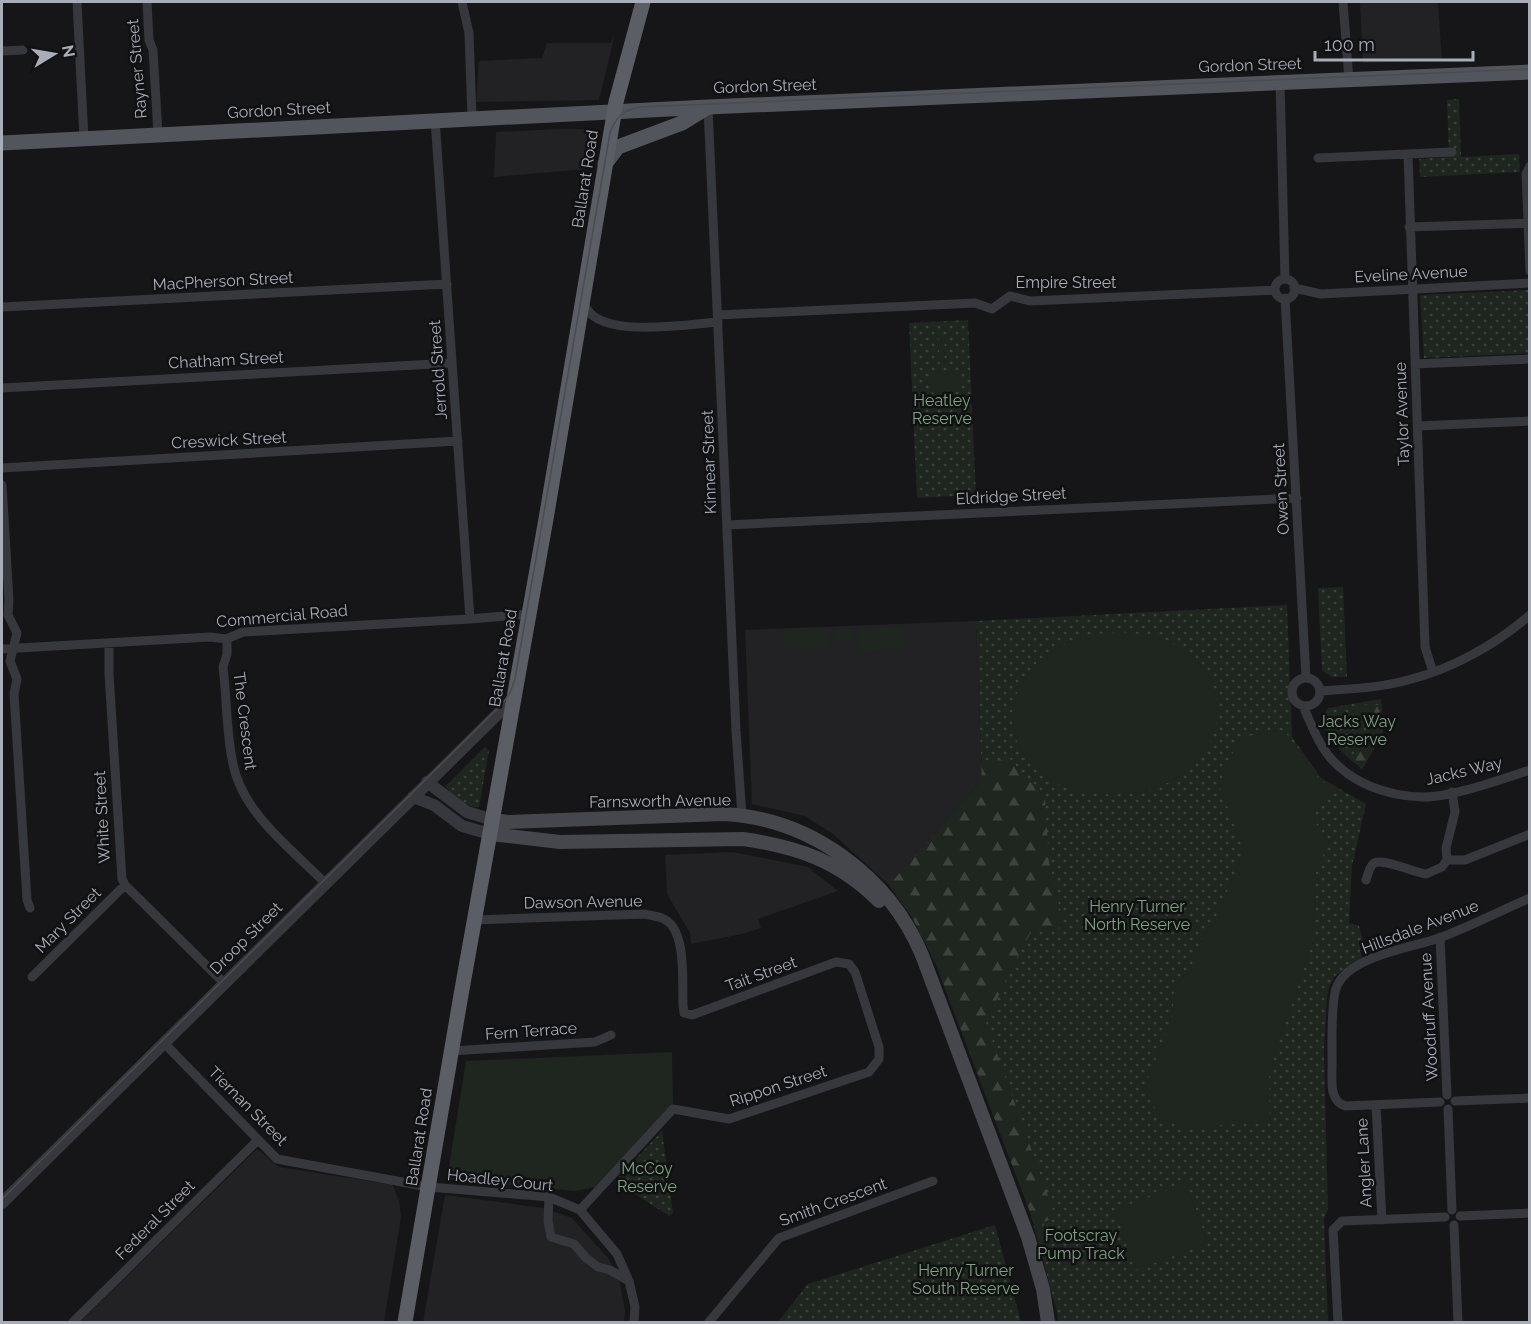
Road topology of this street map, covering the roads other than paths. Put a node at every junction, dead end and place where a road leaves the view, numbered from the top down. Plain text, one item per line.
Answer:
1 (77, 2) edge
2 (147, 2) edge
3 (462, 2) edge
4 (643, 2) edge
5 (1343, 2) edge
6 (23, 50) dead end
7 (2, 51) edge
8 (1530, 72) edge
9 (1349, 80) junction
10 (1280, 82) junction
11 (708, 107) junction
12 (614, 112) junction
13 (472, 118) junction
14 (435, 119) junction
15 (158, 134) junction
16 (84, 138) junction
17 (2, 142) edge
18 (1452, 153) dead end
19 (1408, 154) junction
20 (1318, 158) dead end
21 (605, 164) junction
22 (1530, 166) edge
23 (1529, 223) edge
24 (1409, 227) junction
25 (1530, 271) edge
26 (1285, 279) junction
27 (1530, 283) edge
28 (447, 284) junction
29 (1294, 288) junction
30 (1275, 290) junction
31 (1412, 290) junction
32 (1285, 298) junction
33 (584, 299) junction
34 (2, 308) edge
35 (718, 318) junction
36 (602, 321) junction
37 (578, 331) junction
38 (1530, 359) edge
39 (452, 363) junction
40 (1415, 364) junction
41 (2, 388) edge
42 (1530, 421) edge
43 (1418, 426) junction
44 (458, 441) junction
45 (2, 468) edge
46 (2, 485) edge
47 (1297, 498) junction
48 (727, 525) junction
49 (4, 555) edge
50 (529, 614) junction
51 (1530, 615) edge
52 (470, 619) junction
53 (227, 639) junction
54 (109, 644) junction
55 (2, 649) edge
56 (12, 649) junction
57 (1433, 672) junction
58 (1305, 678) junction
59 (1320, 691) junction
60 (515, 697) junction
61 (1304, 706) junction
62 (1530, 770) edge
63 (427, 782) junction
64 (1452, 792) junction
65 (413, 797) junction
66 (653, 816) junction
67 (742, 816) junction
68 (606, 818) junction
69 (491, 827) junction
70 (1530, 834) edge
71 (743, 839) junction
72 (654, 840) junction
73 (606, 841) junction
74 (1447, 860) junction
75 (1366, 880) dead end
76 (325, 883) junction
77 (125, 885) junction
78 (1530, 898) edge
79 (30, 908) dead end
80 (475, 920) junction
81 (1440, 938) junction
82 (32, 977) dead end
83 (224, 983) junction
84 (934, 986) junction
85 (684, 1013) joint
86 (611, 1035) dead end
87 (164, 1043) junction
88 (452, 1051) junction
89 (879, 1059) joint
90 (1530, 1098) edge
91 (1448, 1099) junction
92 (1376, 1105) junction
93 (258, 1140) junction
94 (933, 1181) dead end
95 (429, 1187) junction
96 (549, 1197) junction
97 (2, 1203) edge
98 (580, 1210) junction
99 (1530, 1213) edge
100 (1453, 1214) junction
101 (1382, 1220) junction
102 (629, 1281) junction
103 (73, 1323) edge
104 (405, 1323) edge
105 (634, 1323) edge
106 (709, 1323) edge
107 (1048, 1323) edge
108 (1338, 1323) edge
109 (1458, 1323) edge

1 - 16 street
2 - 15 street, Rayner Street
3 - 13 street
4 - 12 highway, Ballarat Road
5 - 9 street
6 - 7 street
8 - 9 main road, Gordon Street
9 - 10 main road, Gordon Street
10 - 11 main road, Gordon Street
10 - 26 street
11 - 12 main road, Gordon Street
11 - 21 main road
11 - 35 street, Kinnear Street
12 - 13 main road, Gordon Street
12 - 21 highway, Ballarat Road
13 - 14 main road, Gordon Street
14 - 15 main road, Gordon Street
14 - 28 street, Jerrold Street
15 - 16 main road, Gordon Street
16 - 17 main road, Gordon Street
18 - 19 street
19 - 20 street
19 - 24 street, Taylor Avenue
21 - 33 highway, Ballarat Road
22 - 23 street
23 - 24 street
23 - 25 street
24 - 31 street, Taylor Avenue
26 - 29 street
26 - 30 street
27 - 31 street, Eveline Avenue
28 - 34 street, MacPherson Street
28 - 39 street, Jerrold Street
29 - 31 street, Eveline Avenue
29 - 32 street
30 - 32 street
30 - 35 street, Empire Street
31 - 40 street, Taylor Avenue
32 - 47 street, Owen Street
33 - 36 street
33 - 37 highway, Ballarat Road
35 - 36 street
35 - 48 street, Kinnear Street
36 - 37 street
37 - 50 highway, Ballarat Road
38 - 40 street
39 - 41 street, Chatham Street
39 - 44 street, Jerrold Street
40 - 43 street, Taylor Avenue
42 - 43 street
43 - 57 street, Taylor Avenue
44 - 45 street, Creswick Street
44 - 52 street, Jerrold Street
46 - 49 street
47 - 48 street, Eldridge Street
47 - 58 street, Owen Street
48 - 67 street, Kinnear Street
49 - 56 street
50 - 52 street, Commercial Road
50 - 60 highway, Ballarat Road
51 - 57 street
52 - 53 street, Commercial Road
53 - 54 street, Commercial Road
53 - 76 street, The Crescent
54 - 56 street, Commercial Road
54 - 77 street, White Street
55 - 56 street, Commercial Road
56 - 79 street
57 - 59 street
58 - 59 street
58 - 61 street
59 - 61 street
60 - 63 street, Droop Street
60 - 69 highway, Ballarat Road
61 - 64 street, Jacks Way
62 - 64 street, Jacks Way
63 - 65 street, Droop Street
63 - 69 street, Farnsworth Avenue
64 - 74 street
65 - 69 street, Farnsworth Avenue
65 - 76 street, Droop Street
66 - 67 main road, Farnsworth Avenue
66 - 68 main road, Farnsworth Avenue
66 - 72 main road
67 - 71 main road
67 - 84 main road, Farnsworth Avenue
68 - 69 main road, Farnsworth Avenue
68 - 73 main road
69 - 73 main road, Farnsworth Avenue
69 - 80 highway, Ballarat Road
70 - 74 street
71 - 72 main road, Farnsworth Avenue
71 - 84 main road, Farnsworth Avenue
72 - 73 main road, Farnsworth Avenue
74 - 75 street
76 - 83 street, Droop Street
77 - 82 street, Mary Street
77 - 83 street, White Street
78 - 81 street, Hillsdale Avenue
80 - 85 street, Dawson Avenue
80 - 88 highway, Ballarat Road
81 - 91 street, Woodruff Avenue
81 - 92 street, Hillsdale Avenue
83 - 87 street, Droop Street
84 - 107 main road, Farnsworth Avenue
85 - 89 street, Tait Street
86 - 88 street, Fern Terrace
87 - 93 street, Tiernan Street
87 - 97 street, Droop Street
88 - 95 highway, Ballarat Road
89 - 98 street, Rippon Street
90 - 91 street
91 - 92 street
91 - 100 street
92 - 101 street, Angler Lane
93 - 95 street, Tiernan Street
93 - 103 street, Federal Street
94 - 106 street, Smith Crescent
95 - 96 street, Hoadley Court
95 - 104 highway, Ballarat Road
96 - 98 street, Hoadley Court
96 - 102 street
98 - 102 street, Hoadley Court
99 - 100 street
100 - 101 street
100 - 109 street
101 - 108 street
102 - 105 street, Hoadley Court

